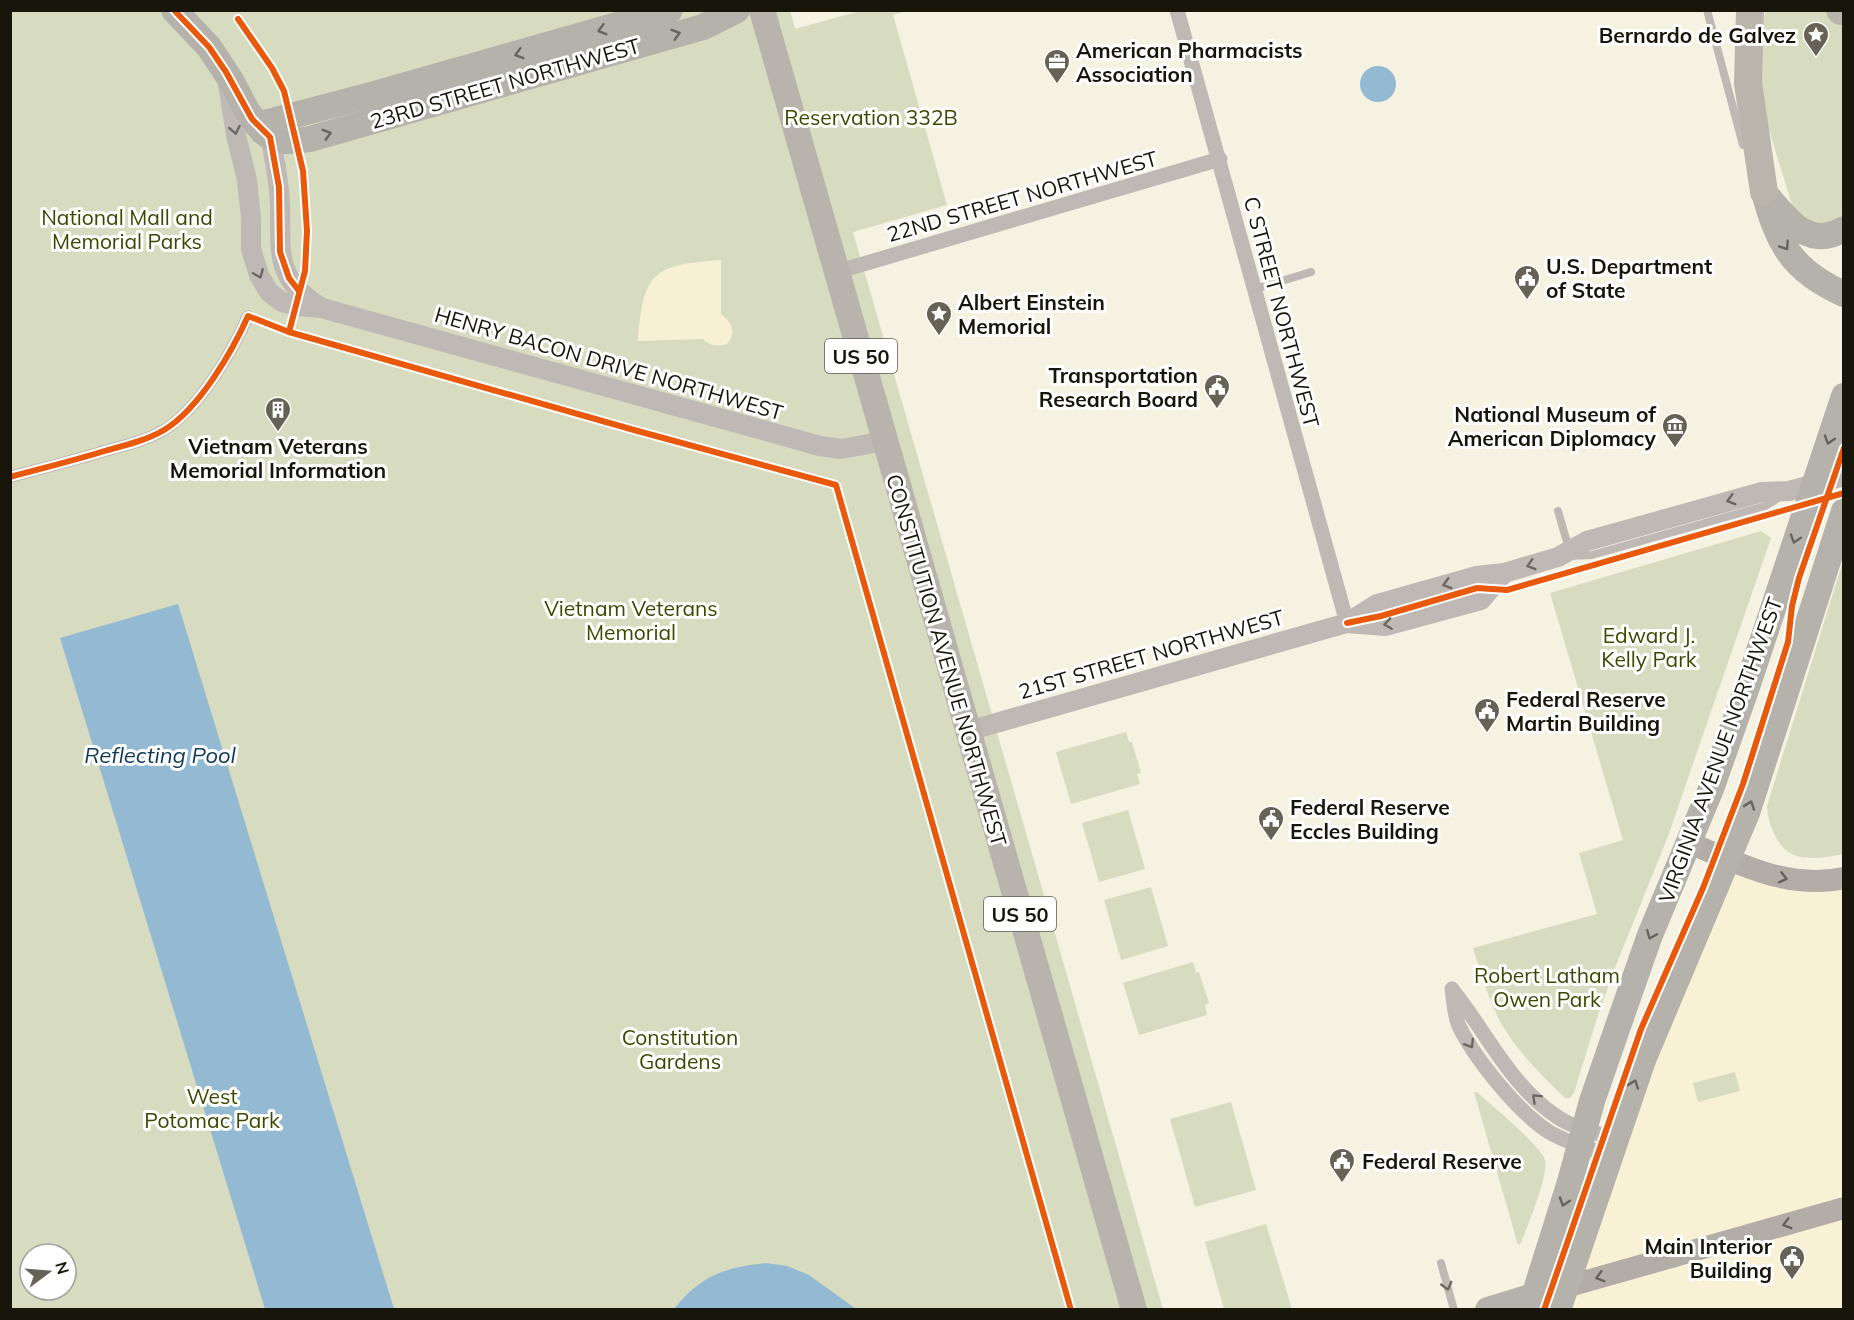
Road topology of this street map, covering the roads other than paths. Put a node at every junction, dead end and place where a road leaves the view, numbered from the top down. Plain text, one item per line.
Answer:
1 (174, 10) edge
2 (670, 10) edge
3 (736, 10) edge
4 (762, 10) edge
5 (1177, 10) edge
6 (1707, 10) edge
7 (1750, 10) edge
8 (226, 72) junction
9 (264, 131) junction
10 (1220, 159) junction
11 (1746, 159) dead end
12 (1758, 185) junction
13 (1844, 229) edge
14 (836, 272) junction
15 (1311, 272) dead end
16 (1255, 289) junction
17 (1844, 294) edge
18 (322, 308) junction
19 (248, 316) dead end
20 (1844, 396) edge
21 (885, 441) junction
22 (1844, 476) edge
23 (10, 477) edge
24 (1815, 484) junction
25 (1558, 511) dead end
26 (1844, 512) edge
27 (1564, 554) junction
28 (1347, 623) junction
29 (968, 731) junction
30 (1690, 843) junction
31 (1728, 859) junction
32 (1844, 878) edge
33 (1582, 1138) junction
34 (1613, 1148) junction
35 (1844, 1208) edge
36 (1441, 1263) dead end
37 (1562, 1298) edge
38 (1532, 1303) edge
39 (1134, 1310) edge
40 (1454, 1310) edge
41 (1488, 1310) edge

1 - 8 main road
2 -> 9 main road, 23RD STREET NORTHWEST
9 -> 3 main road, 23RD STREET NORTHWEST
4 - 14 highway, CONSTITUTION AVENUE NORTHWEST / US 50
5 - 10 street, C STREET NORTHWEST
6 - 11 lane
7 - 12 highway
8 - 9 main road
8 -> 18 street
9 - 18 street
10 - 14 street, 22ND STREET NORTHWEST
10 - 16 street, C STREET NORTHWEST
12 - 13 main road
12 -> 17 main road
14 - 21 highway, CONSTITUTION AVENUE NORTHWEST / US 50
15 - 16 lane
16 - 28 street, C STREET NORTHWEST
18 - 21 street, HENRY BACON DRIVE NORTHWEST
19 - 23 street
20 -> 24 main road, VIRGINIA AVENUE NORTHWEST
21 - 29 highway, CONSTITUTION AVENUE NORTHWEST / US 50
22 - 24 street, 21ST STREET NORTHWEST
24 - 27 street, 21ST STREET NORTHWEST
24 -> 30 main road, VIRGINIA AVENUE NORTHWEST
25 - 27 lane
31 -> 26 main road, VIRGINIA AVENUE NORTHWEST
27 -> 28 street, 21ST STREET NORTHWEST
28 - 29 street, 21ST STREET NORTHWEST
29 - 39 highway, CONSTITUTION AVENUE NORTHWEST / US 50
30 - 31 main road
30 -> 33 main road, VIRGINIA AVENUE NORTHWEST
31 -> 32 main road
34 -> 31 main road, VIRGINIA AVENUE NORTHWEST
33 -> 33 street
33 - 34 street
33 -> 38 main road, VIRGINIA AVENUE NORTHWEST
34 - 37 main road, VIRGINIA AVENUE NORTHWEST
35 -> 37 main road
36 -> 40 lane
37 - 38 main road
38 - 41 main road

